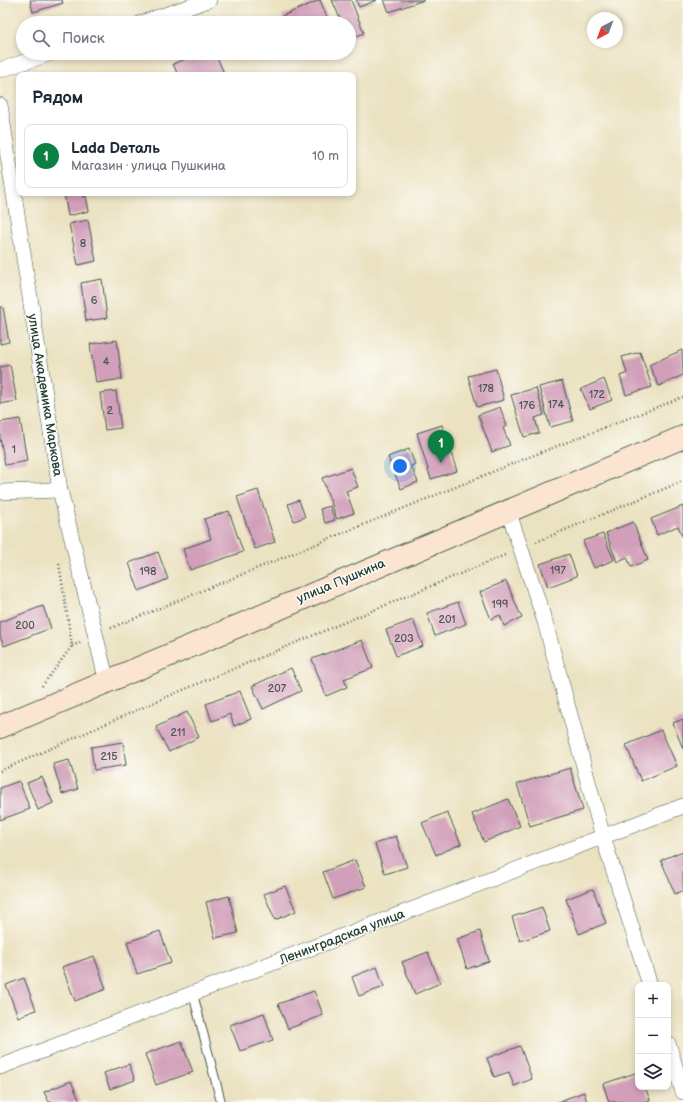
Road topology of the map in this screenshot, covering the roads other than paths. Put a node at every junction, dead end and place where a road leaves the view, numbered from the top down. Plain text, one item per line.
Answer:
1 (209, 0) edge
2 (162, 16) edge
3 (31, 60) edge
4 (0, 70) edge
5 (0, 105) edge
6 (683, 437) edge
7 (60, 490) junction
8 (0, 492) edge
9 (508, 510) junction
10 (107, 682) junction
11 (0, 727) edge
12 (683, 806) edge
13 (603, 837) junction
14 (649, 982) edge
15 (193, 994) junction
16 (671, 1053) edge
17 (0, 1067) edge
18 (683, 1092) edge
19 (221, 1102) edge

1 - 2 street
3 - 4 street
5 - 7 street, улица Академика Маркова
6 - 9 main road, улица Пушкина
7 - 8 street
7 - 10 street, улица Академика Маркова
9 - 10 main road, улица Пушкина
9 - 13 street
10 - 11 main road, улица Пушкина
12 - 13 street, Ленинградская улица
13 - 14 street
13 - 15 street, Ленинградская улица
15 - 17 street, Ленинградская улица
15 - 19 lane
16 - 18 street

